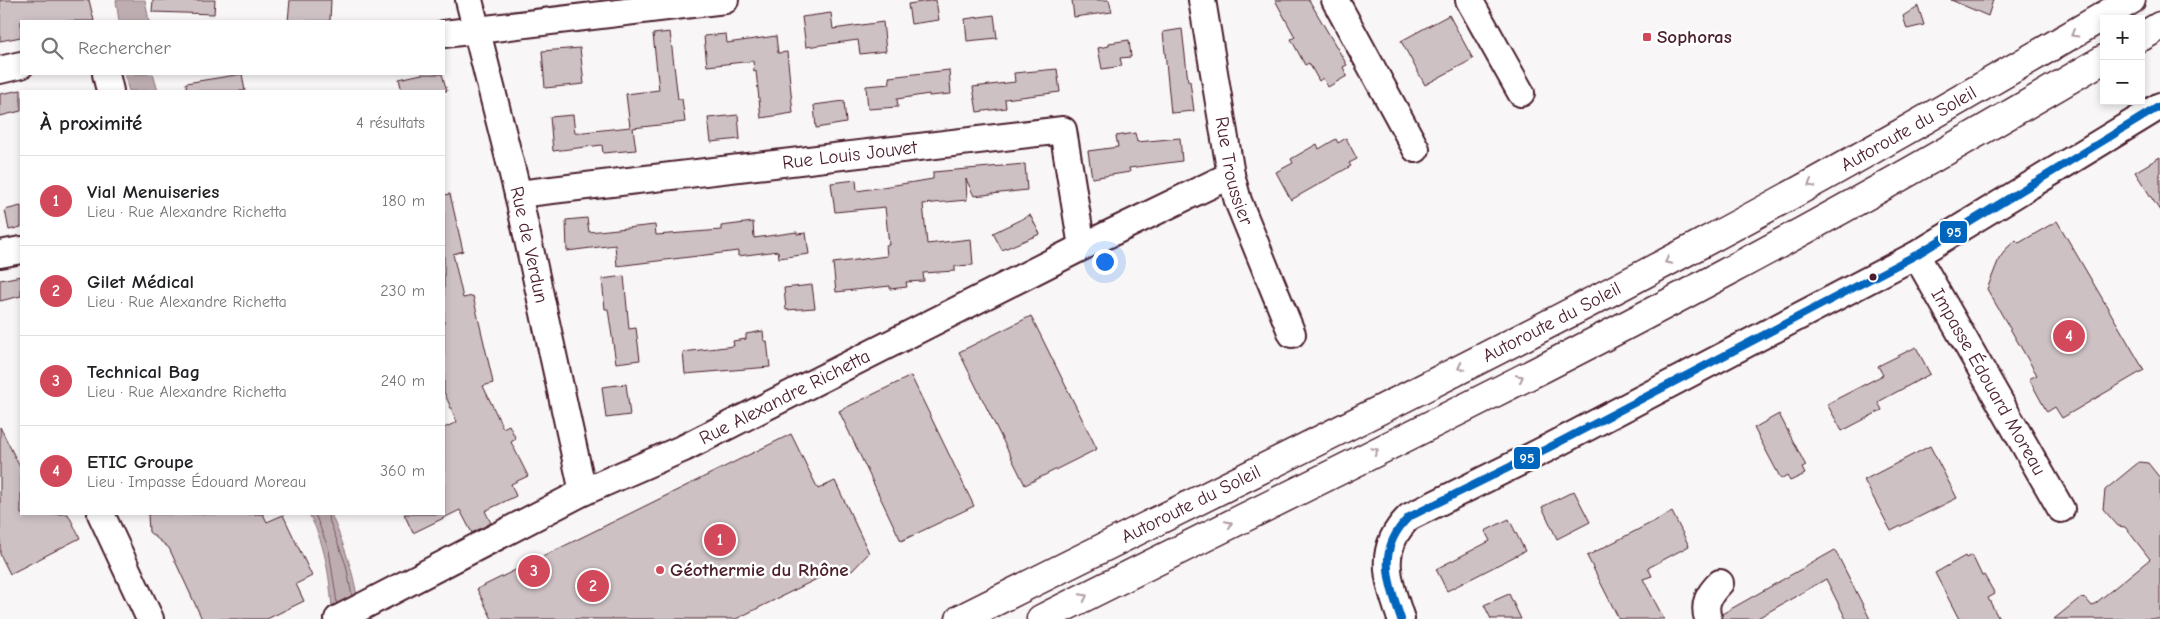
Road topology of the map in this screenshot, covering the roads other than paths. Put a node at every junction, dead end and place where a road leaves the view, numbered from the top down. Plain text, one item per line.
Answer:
1 (469, 0) edge
2 (724, 0) edge
3 (1202, 0) edge
4 (1335, 0) edge
5 (1470, 0) edge
6 (2131, 0) edge
7 (2160, 26) edge
8 (476, 28) junction
9 (445, 34) edge
10 (2145, 35) edge
11 (2100, 62) edge
12 (20, 65) edge
13 (0, 70) edge
14 (106, 75) edge
15 (110, 90) edge
16 (1521, 93) dead end
17 (2160, 106) edge
18 (1416, 149) dead end
19 (1231, 175) junction
20 (518, 194) junction
21 (1082, 247) junction
22 (20, 250) edge
23 (0, 254) edge
24 (1916, 255) junction
25 (1292, 334) dead end
26 (583, 492) junction
27 (2061, 509) dead end
28 (101, 515) edge
29 (1720, 583) dead end
30 (150, 619) edge
31 (338, 619) edge
32 (960, 619) edge
33 (1040, 619) edge
34 (1401, 619) edge
35 (1708, 619) edge

1 - 8 street, Rue de Verdun
2 - 8 street
3 - 19 street, Rue Troussier
4 - 18 street
5 - 16 street
6 -> 32 highway, Autoroute du Soleil
7 - 10 highway
8 - 9 street
8 - 20 street, Rue de Verdun
33 -> 11 highway, Autoroute du Soleil
12 - 13 street
14 - 15 street
17 - 24 street
19 - 21 street, Rue Alexandre Richetta
19 - 25 street, Rue Troussier
20 - 21 street, Rue Louis Jouvet
20 - 26 street, Rue de Verdun
21 - 26 street, Rue Alexandre Richetta
22 - 23 street
24 - 27 street, Impasse Édouard Moreau
24 - 34 street
26 - 31 street, Rue Alexandre Richetta
28 - 30 street
29 - 35 street

